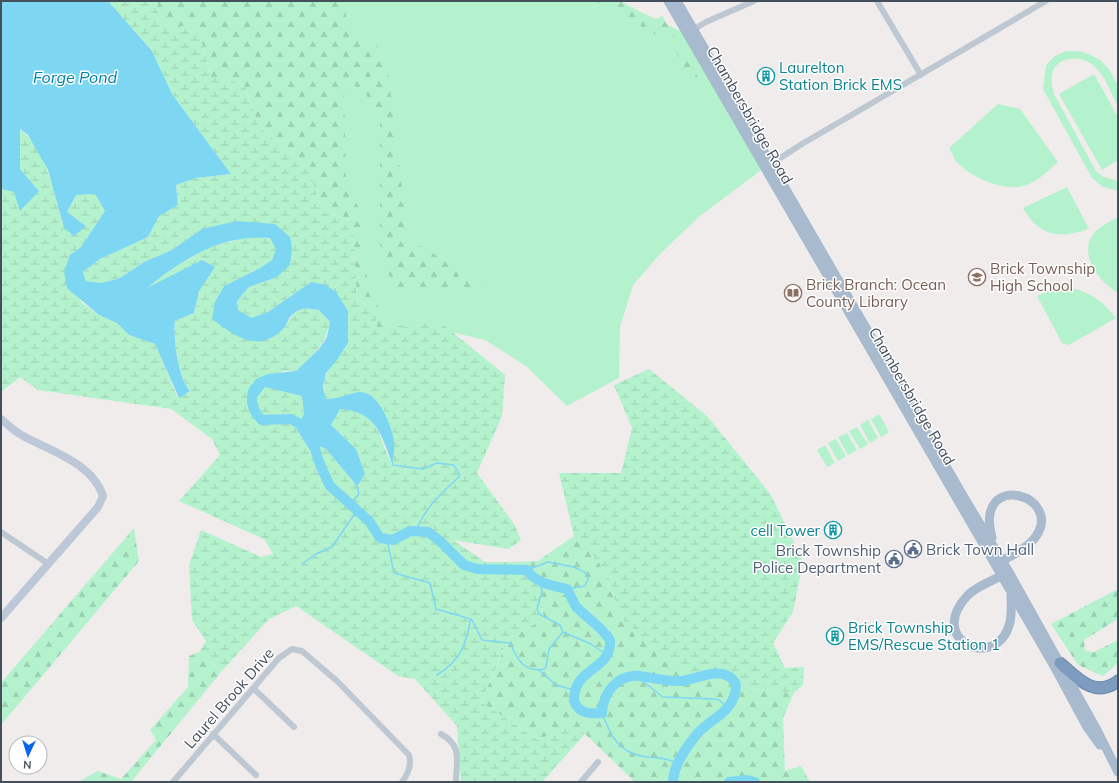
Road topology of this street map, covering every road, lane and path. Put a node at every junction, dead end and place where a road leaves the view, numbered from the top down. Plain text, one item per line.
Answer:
1 (668, 1) edge
2 (677, 1) edge
3 (754, 1) edge
4 (877, 1) edge
5 (1046, 1) edge
6 (690, 32) junction
7 (921, 74) junction
8 (771, 164) junction
9 (1, 419) edge
10 (1, 532) edge
11 (994, 548) junction
12 (47, 563) junction
13 (998, 563) junction
14 (1005, 574) junction
15 (1011, 595) junction
16 (2, 614) edge
17 (1060, 663) junction
18 (1118, 681) edge
19 (253, 688) junction
20 (294, 727) dead end
21 (213, 734) junction
22 (441, 734) dead end
23 (1112, 761) junction
24 (598, 762) dead end
25 (1118, 772) edge
26 (256, 775) dead end
27 (174, 782) edge
28 (402, 782) edge
29 (456, 782) edge
30 (582, 782) edge

1 - 6 main road, Chambersbridge Road
2 - 6 main road, Chambersbridge Road
3 - 6 street
4 - 7 street
5 - 7 street
6 - 8 main road, Chambersbridge Road
6 - 13 main road, Chambersbridge Road
7 - 8 street
8 - 11 main road, Chambersbridge Road
9 - 12 street
10 - 12 street
11 - 13 main road, Chambersbridge Road
11 - 13 main road
12 - 16 street
13 - 14 main road, Chambersbridge Road
14 - 15 main road, Chambersbridge Road
14 - 15 main road
14 - 17 main road, Chambersbridge Road
15 - 23 main road, Chambersbridge Road
17 - 18 highway
17 - 23 main road, Chambersbridge Road
19 - 20 street
19 - 21 street, Laurel Brook Drive
19 - 28 street, Laurel Brook Drive
21 - 26 street
21 - 27 street, Laurel Brook Drive
22 - 29 street
23 - 25 main road, Chambersbridge Road
24 - 30 street

